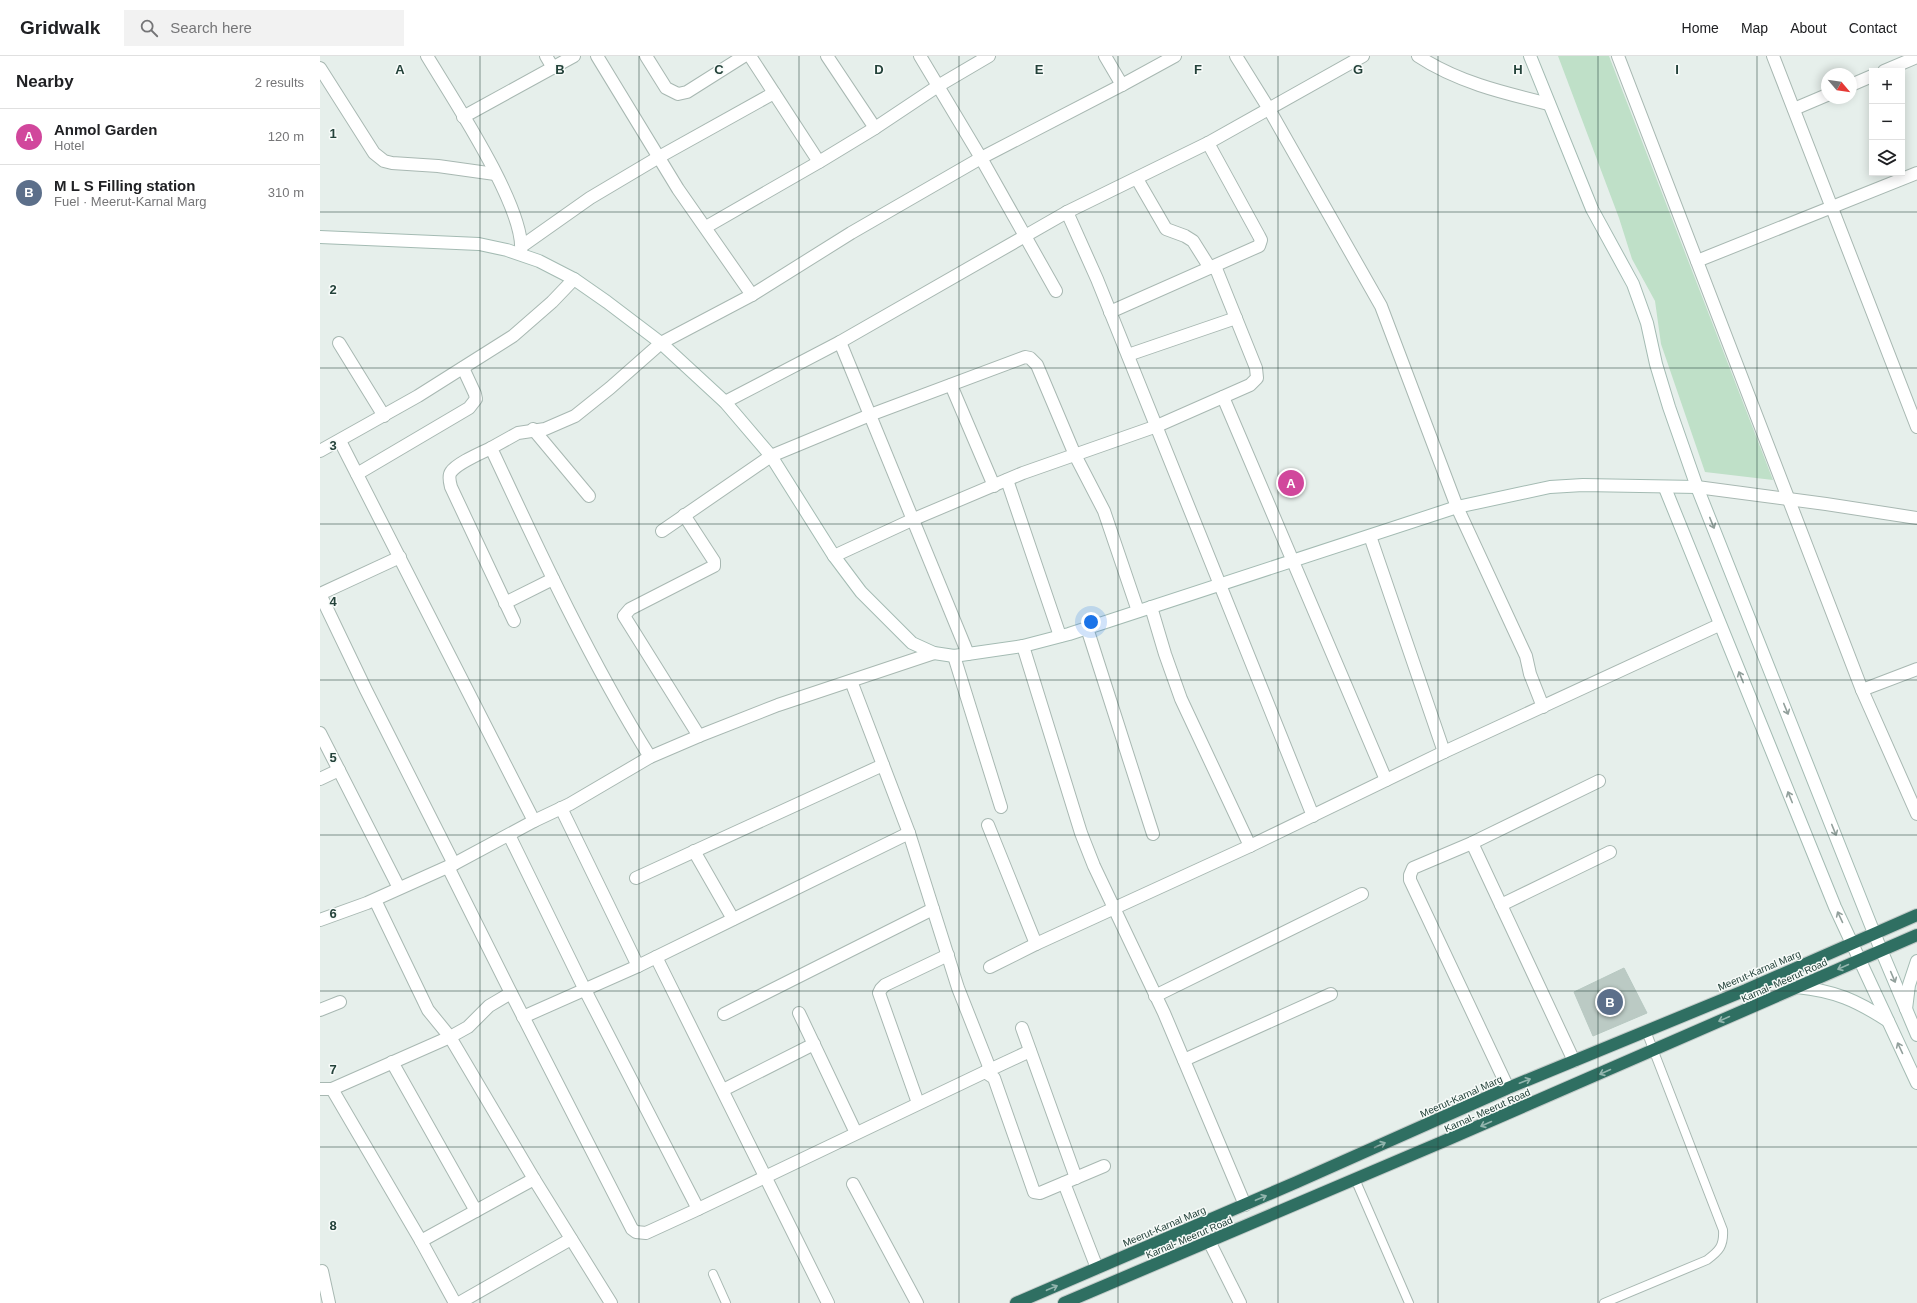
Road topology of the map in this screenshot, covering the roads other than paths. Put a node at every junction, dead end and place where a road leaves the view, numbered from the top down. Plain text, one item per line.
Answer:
1 (427, 56) edge
2 (546, 56) edge
3 (574, 56) edge
4 (597, 56) edge
5 (646, 56) edge
6 (744, 56) edge
7 (750, 56) edge
8 (827, 56) edge
9 (920, 56) edge
10 (989, 56) edge
11 (1105, 56) edge
12 (1175, 56) edge
13 (1236, 56) edge
14 (1364, 56) edge
15 (1418, 56) edge
16 (1530, 56) edge
17 (1618, 56) edge
18 (1773, 56) edge
19 (1917, 57) edge
20 (320, 68) edge
21 (553, 68) junction
22 (1891, 68) edge
23 (1869, 77) edge
24 (1857, 82) edge
25 (1122, 85) junction
26 (938, 86) junction
27 (774, 93) junction
28 (1821, 98) edge
29 (1549, 104) junction
30 (1269, 109) junction
31 (1794, 109) junction
32 (463, 117) junction
33 (875, 128) junction
34 (1208, 143) junction
35 (659, 157) junction
36 (981, 158) junction
37 (819, 162) junction
38 (1917, 173) edge
39 (495, 174) junction
40 (1137, 179) junction
41 (1832, 207) junction
42 (1067, 212) junction
43 (706, 227) junction
44 (1025, 236) junction
45 (320, 237) edge
46 (521, 250) junction
47 (1697, 261) junction
48 (1212, 267) junction
49 (574, 279) junction
50 (1056, 291) dead end
51 (752, 295) junction
52 (1110, 312) junction
53 (1236, 318) junction
54 (339, 342) dead end
55 (840, 342) junction
56 (662, 343) junction
57 (1128, 354) junction
58 (462, 368) junction
59 (951, 385) junction
60 (1223, 398) junction
61 (725, 402) junction
62 (870, 415) junction
63 (384, 416) junction
64 (1157, 426) junction
65 (1917, 427) edge
66 (533, 430) junction
67 (340, 441) junction
68 (491, 448) junction
69 (320, 451) edge
70 (1075, 455) junction
71 (771, 456) junction
72 (357, 474) junction
73 (1007, 480) junction
74 (994, 486) junction
75 (1697, 487) junction
76 (1665, 488) junction
77 (589, 496) dead end
78 (1788, 499) junction
79 (1457, 507) junction
80 (684, 515) junction
81 (1917, 518) edge
82 (914, 519) junction
83 (662, 531) dead end
84 (1370, 536) junction
85 (834, 556) junction
86 (400, 557) junction
87 (1292, 562) junction
88 (553, 578) junction
89 (1220, 585) junction
90 (320, 594) edge
91 (505, 603) junction
92 (1151, 607) junction
93 (1138, 611) junction
94 (514, 621) dead end
95 (1719, 625) junction
96 (1087, 628) junction
97 (1060, 636) junction
98 (1024, 646) junction
99 (934, 653) junction
100 (968, 654) junction
101 (954, 656) junction
102 (1917, 669) edge
103 (851, 681) junction
104 (1862, 690) junction
105 (1543, 706) junction
106 (320, 733) edge
107 (699, 736) junction
108 (1444, 752) junction
109 (650, 758) junction
110 (883, 764) junction
111 (339, 770) junction
112 (320, 779) edge
113 (1386, 780) junction
114 (1599, 781) dead end
115 (1001, 807) dead end
116 (561, 808) junction
117 (1917, 814) edge
118 (1313, 816) junction
119 (534, 821) junction
120 (988, 825) dead end
121 (909, 833) junction
122 (1153, 834) dead end
123 (509, 835) junction
124 (1472, 843) junction
125 (1250, 846) junction
126 (694, 851) junction
127 (1610, 852) dead end
128 (451, 865) junction
129 (636, 878) dead end
130 (399, 888) junction
131 (1362, 894) dead end
132 (375, 900) junction
133 (1500, 905) junction
134 (933, 909) junction
135 (1114, 909) junction
136 (1917, 914) edge
137 (321, 916) edge
138 (733, 919) junction
139 (1874, 933) junction
140 (1917, 935) edge
141 (1852, 943) junction
142 (1036, 944) junction
143 (1882, 950) junction
144 (948, 955) junction
145 (656, 957) junction
146 (1859, 960) junction
147 (1917, 961) edge
148 (638, 966) junction
149 (990, 967) dead end
150 (1797, 987) junction
151 (585, 990) junction
152 (510, 993) junction
153 (1331, 994) dead end
154 (1155, 996) junction
155 (340, 1002) dead end
156 (320, 1010) edge
157 (1906, 1010) junction
158 (799, 1013) dead end
159 (724, 1014) dead end
160 (523, 1017) junction
161 (1888, 1020) junction
162 (1022, 1028) dead end
163 (1646, 1031) junction
164 (1917, 1035) edge
165 (450, 1038) junction
166 (814, 1044) junction
167 (1654, 1050) junction
168 (1030, 1051) junction
169 (1184, 1060) junction
170 (1574, 1061) junction
171 (392, 1062) junction
172 (988, 1071) junction
173 (1917, 1083) edge
174 (1508, 1088) junction
175 (326, 1089) edge
176 (723, 1090) junction
177 (918, 1103) junction
178 (856, 1134) junction
179 (1104, 1166) dead end
180 (767, 1176) junction
181 (1076, 1178) junction
182 (534, 1179) junction
183 (1355, 1179) junction
184 (1064, 1183) junction
185 (853, 1184) dead end
186 (1245, 1205) junction
187 (698, 1209) junction
188 (476, 1211) junction
189 (571, 1239) junction
190 (421, 1241) junction
191 (1209, 1241) junction
192 (1097, 1268) junction
193 (322, 1271) dead end
194 (713, 1274) dead end
195 (606, 1302) edge
196 (329, 1303) edge
197 (455, 1303) edge
198 (458, 1303) edge
199 (726, 1303) edge
200 (828, 1303) edge
201 (917, 1303) edge
202 (1016, 1303) edge
203 (1064, 1303) edge
204 (1240, 1303) edge
205 (1409, 1303) edge
206 (1604, 1303) edge

1 - 32 street
2 - 21 street
3 - 21 street
4 - 35 street
5 - 6 street
7 - 27 street
8 - 33 street
9 - 26 street
10 - 26 street
11 - 25 street
12 - 25 street
13 - 30 street
14 - 30 street
15 - 29 street
16 - 29 street
17 - 47 street
18 - 31 street
19 - 22 street
20 - 39 street
21 - 32 street
23 - 24 street
25 - 36 street
26 - 33 street
26 - 36 street
27 - 35 street
27 - 37 street
28 - 31 street
29 - 75 street
30 - 34 street
30 - 79 street
31 - 41 street
32 - 39 street
33 - 37 street
34 - 40 street
34 - 48 street
35 - 43 street
35 - 46 street
36 - 44 street
36 - 51 street
37 - 43 street
38 - 41 street
39 - 46 street
40 - 42 street
40 - 48 street
41 - 47 street
41 - 65 street
42 - 44 street
42 - 52 street
43 - 51 street
44 - 50 street
44 - 55 street
45 - 46 street
46 - 49 street
47 - 78 street
48 - 52 street
48 - 53 street
49 - 56 street
49 - 58 street
51 - 56 street
52 - 57 street
53 - 57 street
53 - 60 street
54 - 63 street
55 - 61 street
55 - 62 street
56 - 61 street
56 - 66 street
57 - 64 street
58 - 63 street
58 - 72 street
59 - 62 street
59 - 70 street
59 - 74 street
60 - 64 street
60 - 87 street
61 - 71 street
62 - 71 street
62 - 82 street
63 - 67 street
64 - 70 street
64 - 89 street
66 - 68 street
66 - 77 street
67 - 69 street
67 - 72 street
68 - 88 street
68 - 91 street
70 - 73 street
70 - 93 street
71 - 80 street
71 - 85 street
72 - 86 street
73 - 74 street
73 - 97 street
74 - 82 street
75 - 76 street
75 - 78 street
75 -> 139 street
76 - 79 street
76 - 95 street
78 - 81 street
78 - 104 street
79 - 84 street
79 - 105 street
80 - 83 street
80 - 107 street
82 - 85 street
82 - 100 street
84 - 87 street
84 - 108 street
85 - 99 street
86 - 90 street
86 - 119 street
87 - 89 street
87 - 113 street
88 - 91 street
88 - 109 street
89 - 92 street
89 - 118 street
90 - 128 street
91 - 94 street
92 - 93 street
92 - 125 street
93 - 96 street
95 - 105 street
141 -> 95 street
96 - 97 street
96 - 122 street
97 - 98 street
98 - 100 street
98 - 135 street
99 - 101 street
99 - 103 street
100 - 101 street
101 - 115 street
102 - 104 street
103 - 107 street
103 - 110 street
104 - 117 street
105 - 108 street
106 - 111 street
107 - 109 street
108 - 113 street
109 - 116 street
110 - 121 street
110 - 126 street
111 - 112 street
111 - 130 street
113 - 118 street
114 - 124 street
116 - 119 street
116 - 148 street
118 - 125 street
119 - 123 street
120 - 142 street
121 - 134 street
121 - 138 street
123 - 128 street
123 - 151 street
124 - 133 street
124 - 174 street
125 - 135 street
126 - 129 street
126 - 138 street
127 - 133 street
128 - 130 street
128 - 152 street
130 - 132 street
131 - 154 street
132 - 137 street
132 - 165 street
133 - 170 street
134 - 144 street
134 - 159 street
135 - 142 street
135 - 154 street
136 - 139 highway, Meerut-Karnal Marg
138 - 145 street
139 - 141 highway, Meerut-Karnal Marg
139 - 143 street
140 - 143 highway, Karnal- Meerut Road
141 - 146 street
141 - 163 highway, Meerut-Karnal Marg
142 - 149 street
143 - 146 highway, Karnal- Meerut Road
143 -> 157 street
144 - 172 street
144 - 177 street
145 - 148 street
145 - 176 street
146 -> 150 highway, Karnal- Meerut Road
146 - 161 street
147 - 157 street
148 - 151 street
150 - 161 street
150 -> 167 highway, Karnal- Meerut Road
151 - 160 street
151 - 187 street
152 - 160 street
152 - 165 street
153 - 169 street
154 - 169 street
155 - 156 street
157 - 164 street
158 - 166 street
160 - 187 street
173 -> 161 street
162 - 168 street
163 - 167 lane
163 - 170 highway, Meerut-Karnal Marg
165 - 171 street
165 - 182 street
166 - 176 street
166 - 178 street
167 -> 183 highway, Karnal- Meerut Road
167 - 206 lane
168 - 172 street
168 - 181 street
169 - 186 street
174 -> 170 highway, Meerut-Karnal Marg
171 - 175 street
171 - 188 street
172 - 177 street
172 - 184 street
186 -> 174 highway, Meerut-Karnal Marg
175 - 190 street
176 - 180 street
177 - 178 street
178 - 180 street
179 - 181 street
180 - 187 street
180 - 200 street
181 - 184 street
182 - 188 street
182 - 189 street
183 - 191 highway, Karnal- Meerut Road
183 - 205 lane
184 - 192 street
185 - 201 street
186 - 192 highway, Meerut-Karnal Marg
188 - 190 street
189 - 195 street
189 - 198 street
190 - 197 street
191 - 203 highway, Karnal- Meerut Road
191 - 204 street
202 -> 192 highway, Meerut-Karnal Marg
193 - 196 street
194 - 199 lane

